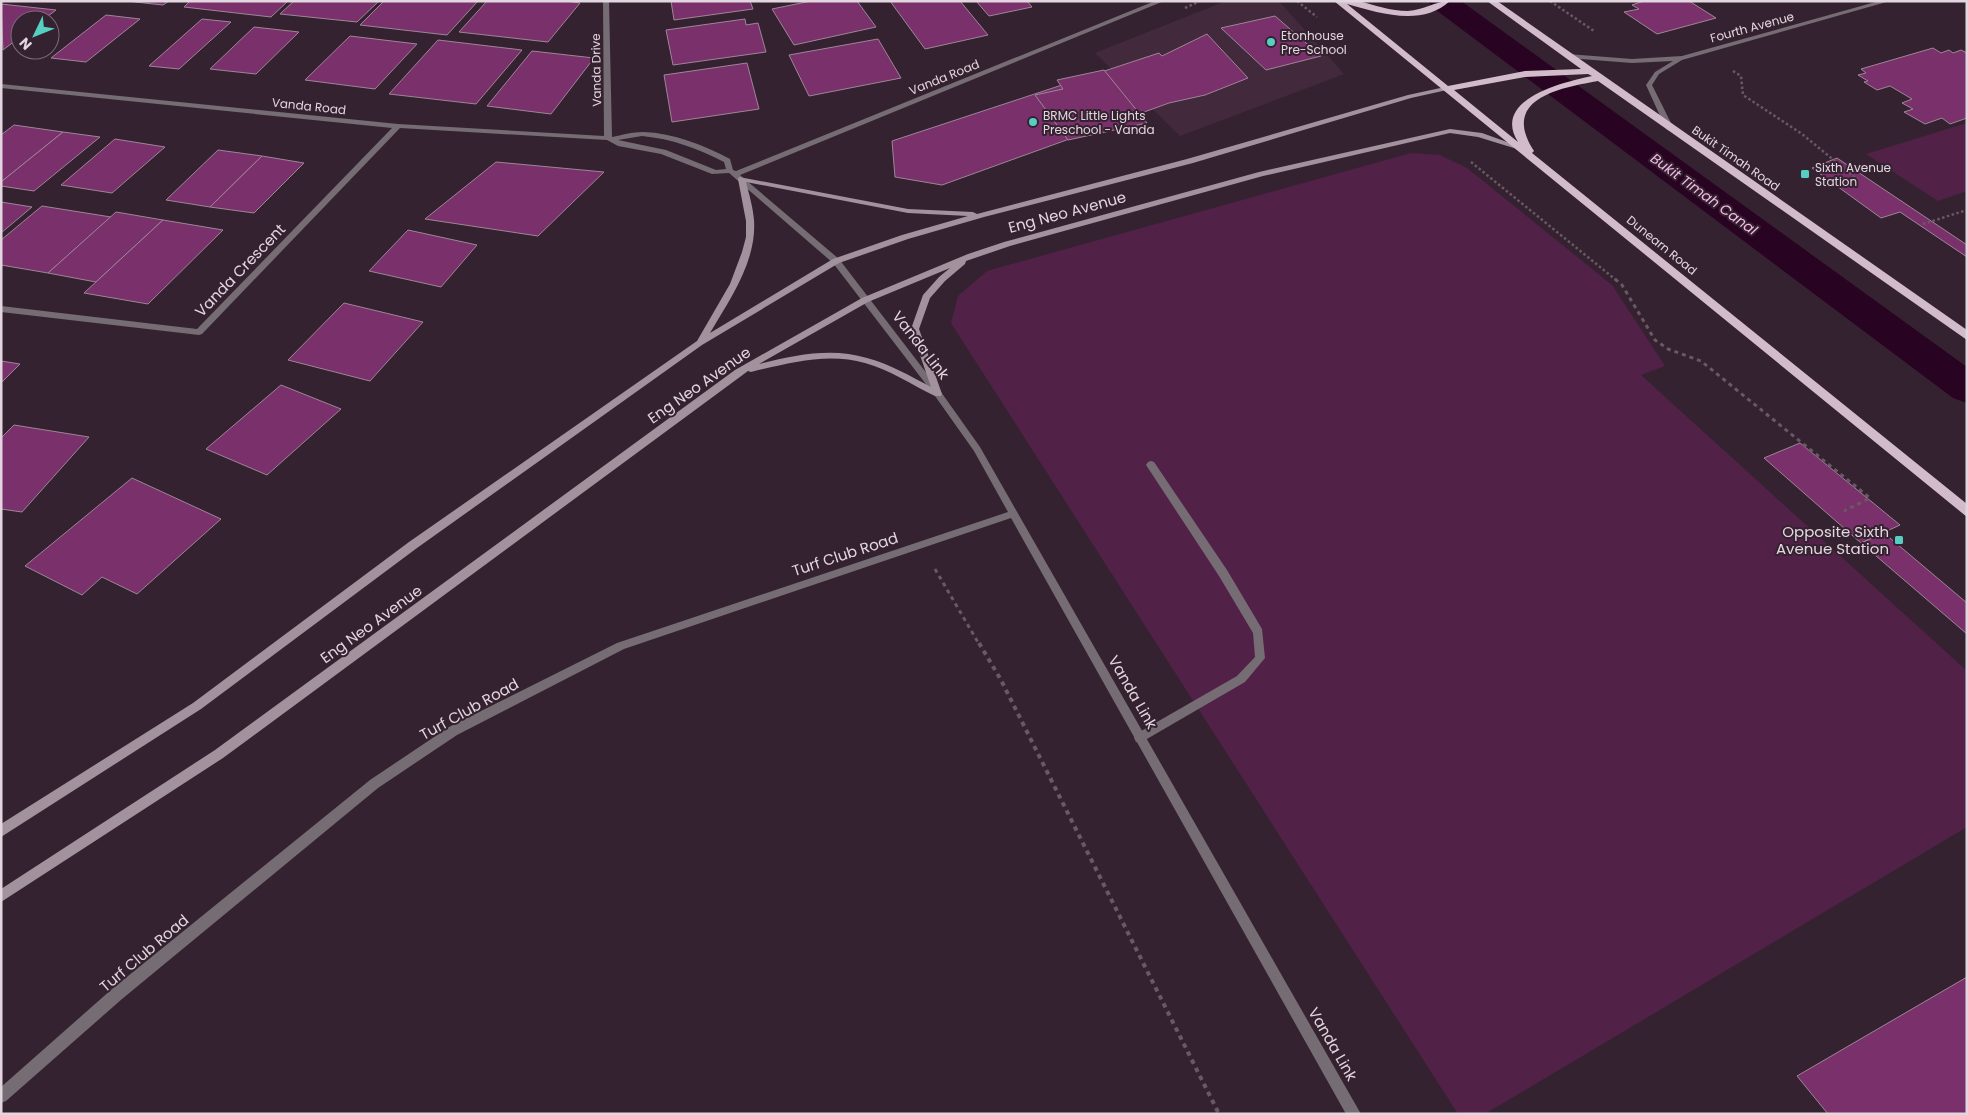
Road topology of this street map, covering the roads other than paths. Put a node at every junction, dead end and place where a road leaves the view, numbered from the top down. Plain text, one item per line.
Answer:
1 (606, 1) edge
2 (1161, 1) edge
3 (1338, 1) edge
4 (1347, 1) edge
5 (1446, 1) edge
6 (1491, 1) edge
7 (1887, 1) edge
8 (1568, 56) junction
9 (1682, 58) junction
10 (1590, 72) junction
11 (1598, 78) junction
12 (1, 86) edge
13 (1445, 89) junction
14 (398, 126) junction
15 (1670, 129) junction
16 (611, 138) junction
17 (1518, 147) junction
18 (1533, 158) junction
19 (736, 174) junction
20 (981, 215) junction
21 (971, 256) junction
22 (836, 261) junction
23 (865, 300) junction
24 (1, 309) edge
25 (1967, 336) edge
26 (699, 343) junction
27 (738, 372) junction
28 (938, 394) junction
29 (1151, 465) dead end
30 (1967, 512) edge
31 (1013, 514) junction
32 (1140, 738) junction
33 (1, 831) edge
34 (1, 896) edge
35 (1, 1096) edge
36 (1354, 1114) edge

1 - 16 street, Vanda Drive
2 - 19 street, Vanda Road
3 - 13 highway, Dunearn Road
4 - 5 highway
6 - 8 highway, Bukit Timah Road
7 - 9 street, Fourth Avenue
8 - 9 street, Fourth Avenue
8 - 10 highway, Bukit Timah Road
9 - 15 street, Fourth Avenue
10 - 11 highway, Bukit Timah Road
10 - 13 highway
11 - 15 highway, Bukit Timah Road
11 - 18 highway
12 - 14 street, Vanda Road
13 - 17 highway, Dunearn Road
13 - 20 main road, Eng Neo Avenue
14 - 16 street, Vanda Road
14 - 24 street, Vanda Crescent
15 - 25 highway, Bukit Timah Road
16 - 19 street, Vanda Road
16 - 19 street, Vanda Road
17 - 18 highway, Dunearn Road
17 - 21 main road, Eng Neo Avenue
18 - 30 highway, Dunearn Road
19 - 20 main road
19 - 22 street, Vanda Road
19 - 26 main road
20 - 22 main road, Eng Neo Avenue
21 - 23 main road, Eng Neo Avenue
21 - 28 main road
22 - 23 street, Vanda Road
22 - 26 main road, Eng Neo Avenue
23 - 27 main road, Eng Neo Avenue
23 - 28 street, Vanda Link
26 - 33 main road, Eng Neo Avenue
27 - 28 main road
27 - 34 main road, Eng Neo Avenue
28 - 31 street, Vanda Link
29 - 32 street
31 - 32 street, Vanda Link
31 - 35 street, Turf Club Road
32 - 36 street, Vanda Link

